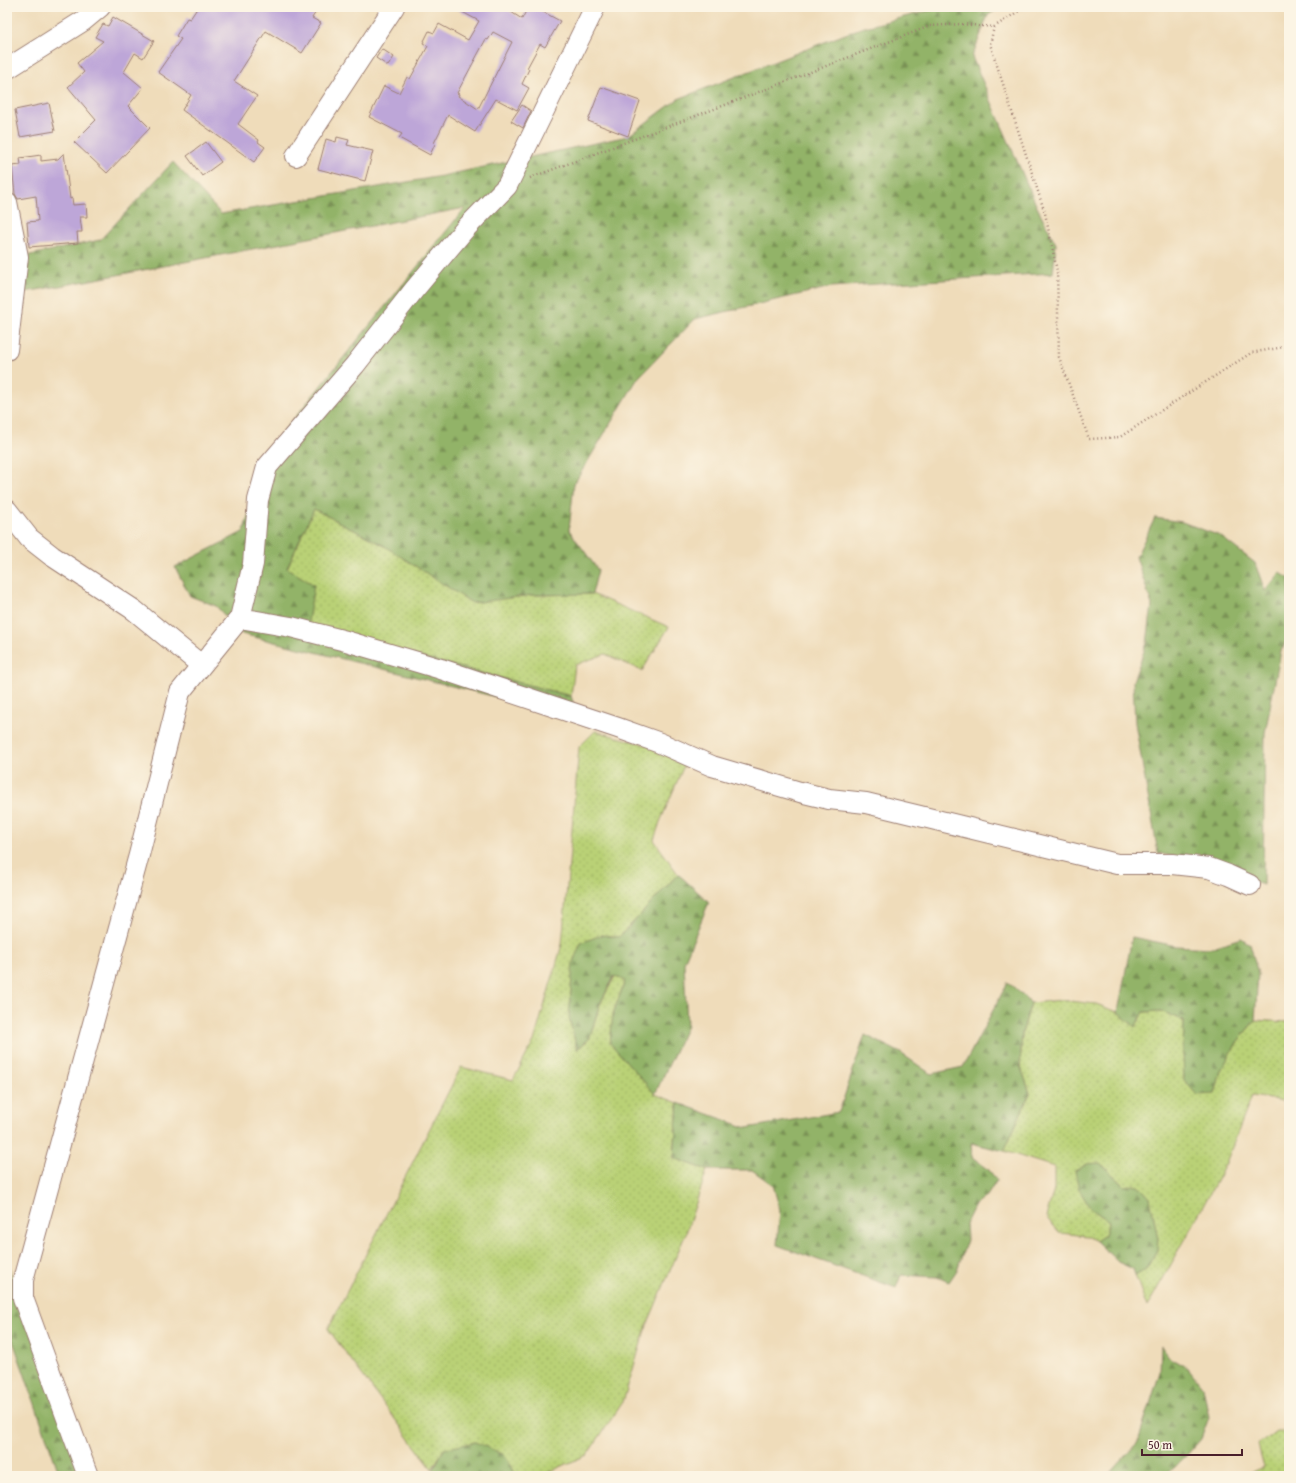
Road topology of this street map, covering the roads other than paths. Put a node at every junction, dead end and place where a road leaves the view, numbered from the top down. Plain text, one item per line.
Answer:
1 (100, 7) edge
2 (595, 7) edge
3 (386, 10) edge
4 (7, 69) edge
5 (296, 156) dead end
6 (7, 202) edge
7 (7, 350) edge
8 (7, 510) edge
9 (240, 618) junction
10 (202, 665) junction
11 (1250, 885) dead end
12 (88, 1476) edge

1 - 4 street
2 - 9 street
3 - 5 street
6 - 7 street
8 - 10 street
9 - 10 street
9 - 11 street
10 - 12 street

